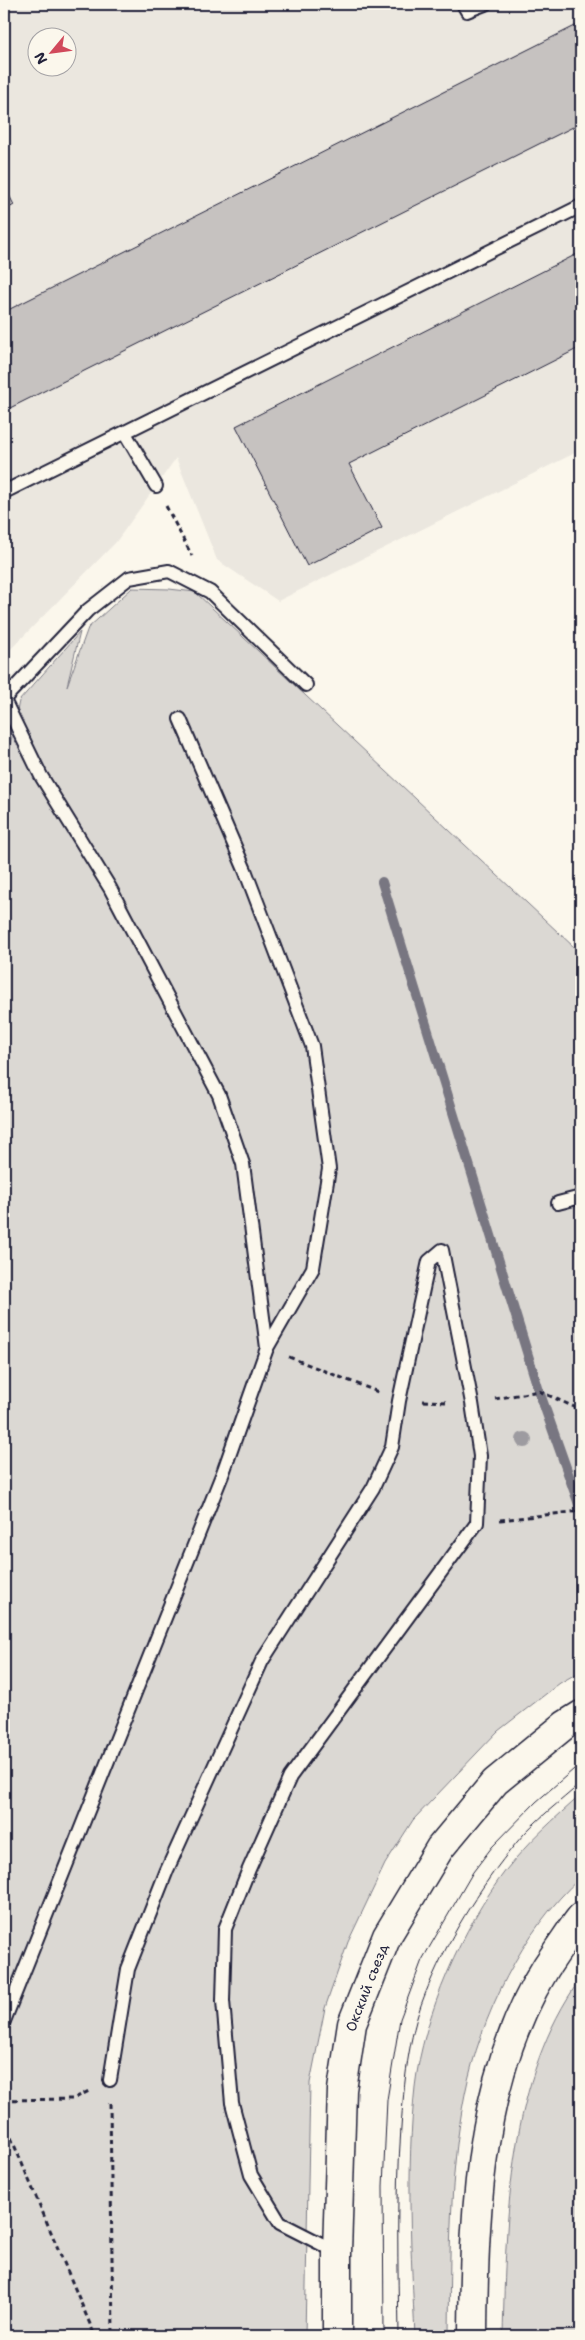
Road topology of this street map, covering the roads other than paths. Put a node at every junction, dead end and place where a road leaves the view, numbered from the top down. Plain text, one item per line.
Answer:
1 (463, 4) edge
2 (485, 4) edge
3 (581, 206) edge
4 (125, 433) junction
5 (4, 477) edge
6 (156, 486) road end
7 (7, 491) edge
8 (306, 685) dead end
9 (4, 700) edge
10 (180, 719) dead end
11 (581, 1197) edge
12 (558, 1203) dead end
13 (267, 1348) junction
14 (581, 1715) edge
15 (581, 1917) edge
16 (4, 2021) edge
17 (110, 2080) road end
18 (337, 2252) junction
19 (337, 2336) edge
20 (473, 2336) edge

1 - 2 lane
3 - 4 lane
4 - 6 lane
4 - 7 lane
5 - 7 lane
8 - 9 lane
9 - 13 lane
10 - 13 lane
11 - 12 lane
13 - 16 lane
14 - 18 main road, Окский съезд
15 - 20 main road
17 - 18 lane
18 - 19 main road, Окский съезд

